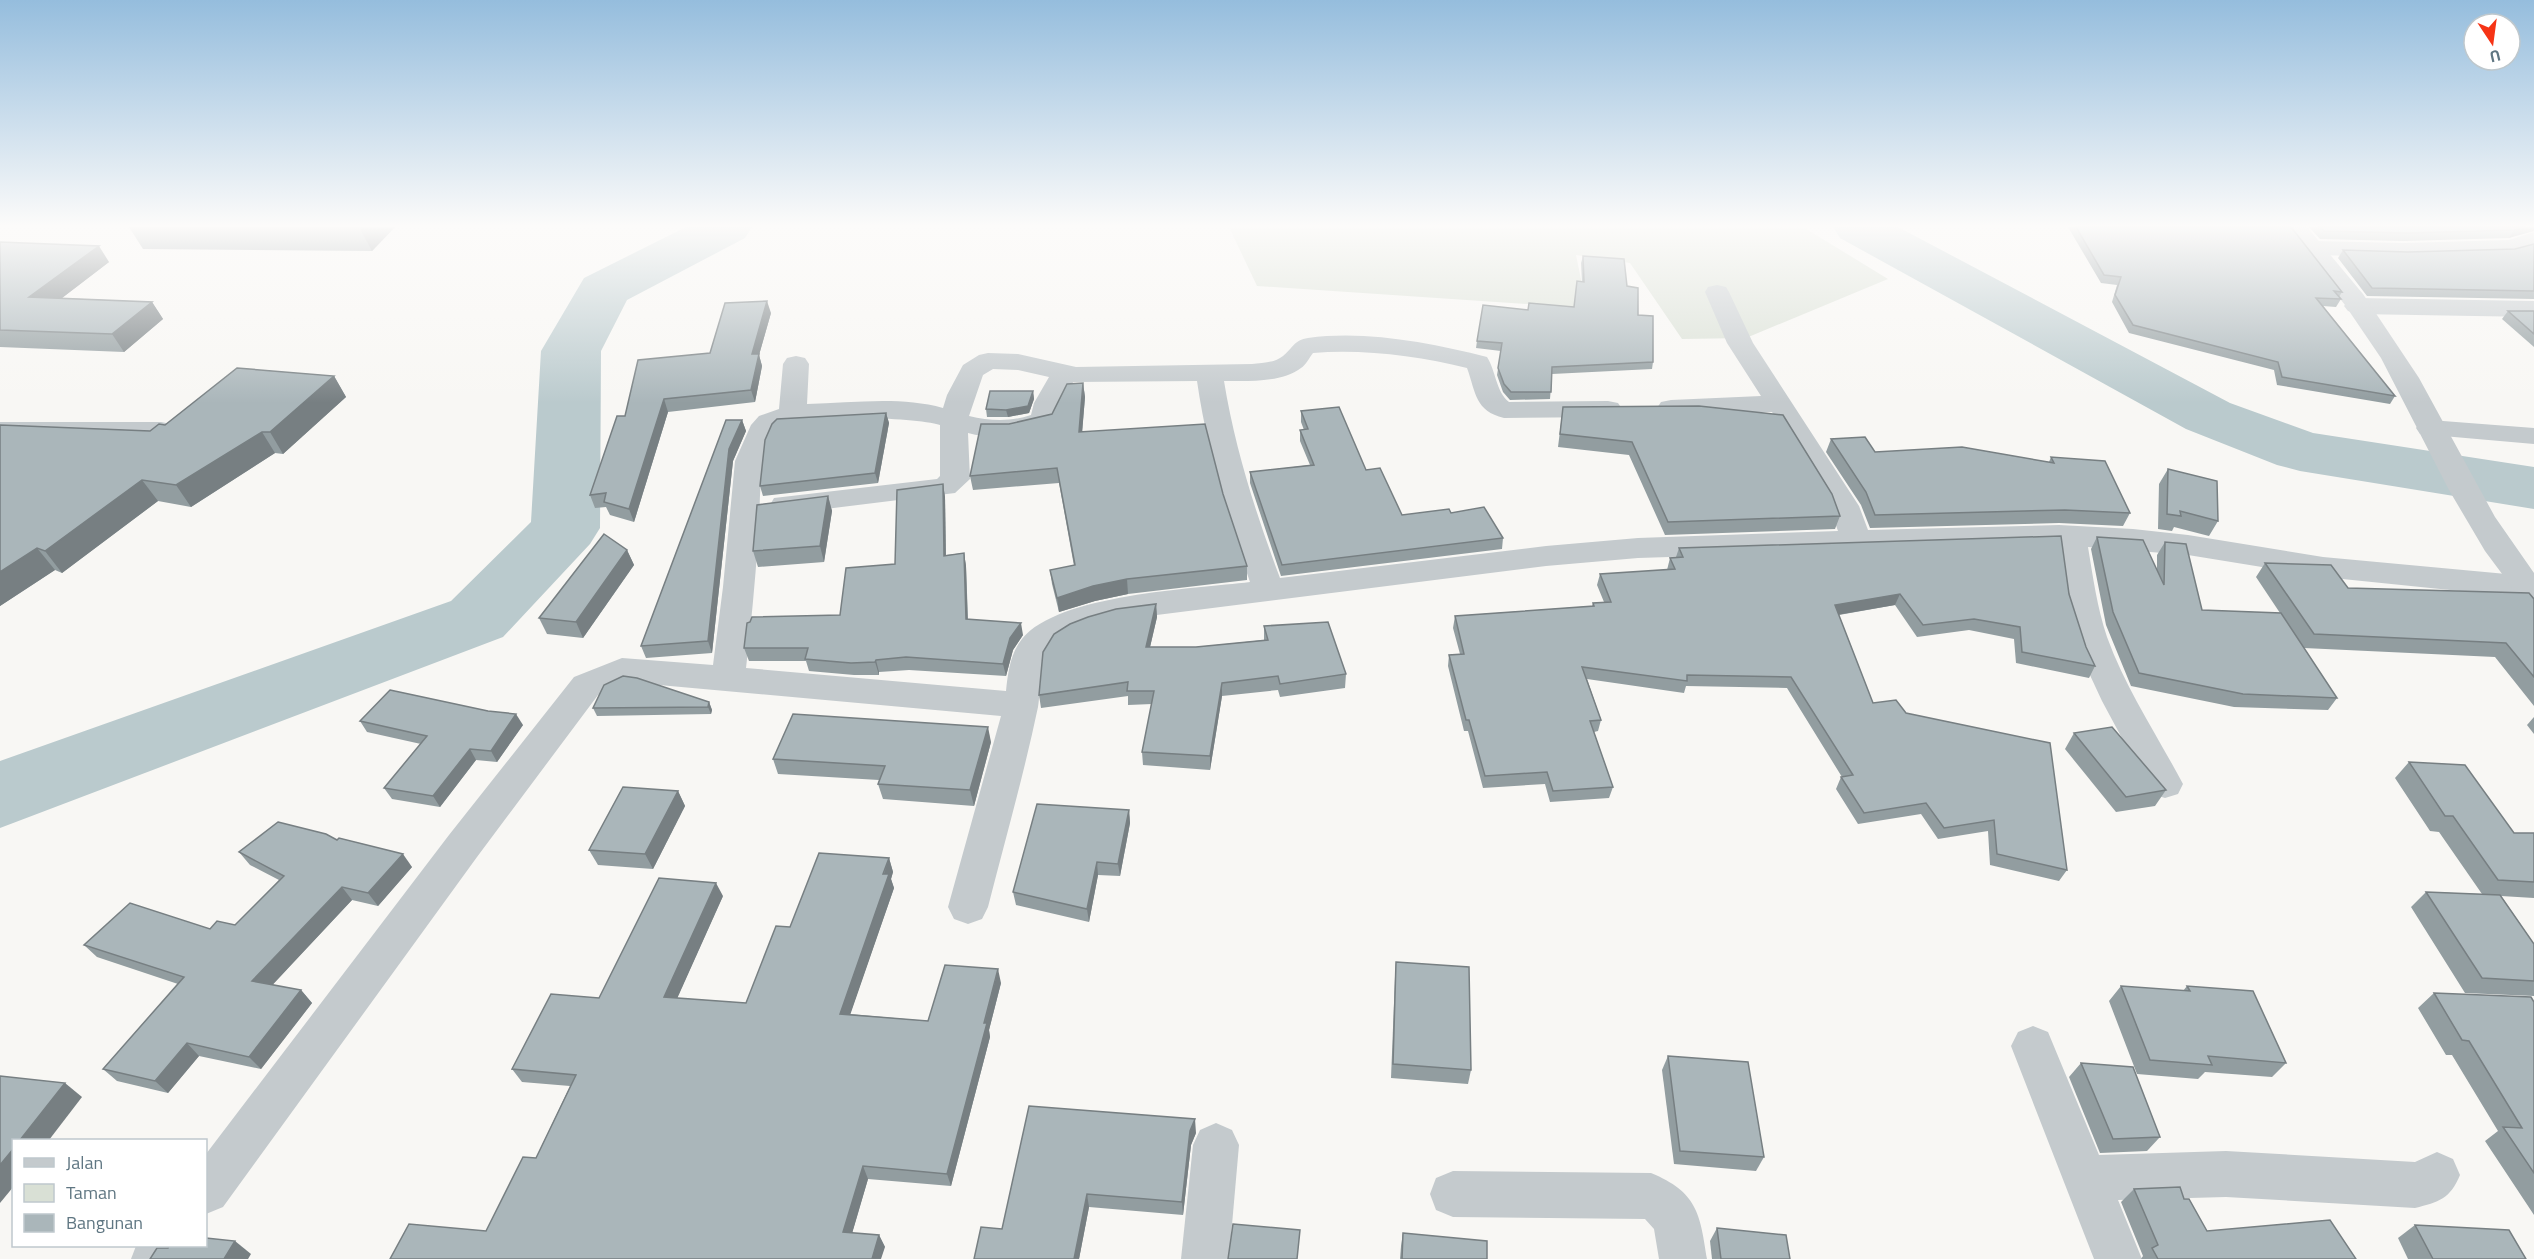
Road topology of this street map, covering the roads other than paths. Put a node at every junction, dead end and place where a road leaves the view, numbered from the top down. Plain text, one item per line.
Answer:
1 (2342, 286) edge
2 (1716, 292) dead end
3 (2357, 306) junction
4 (2534, 309) edge
5 (796, 364) dead end
6 (1065, 373) junction
7 (1209, 373) junction
8 (1780, 404) junction
9 (793, 413) junction
10 (954, 420) junction
11 (0, 430) edge
12 (161, 430) edge
13 (2434, 436) junction
14 (2534, 436) edge
15 (745, 510) junction
16 (2071, 536) junction
17 (1857, 542) junction
18 (1269, 591) junction
19 (2531, 591) edge
20 (728, 678) junction
21 (1021, 705) junction
22 (2165, 784) dead end
23 (968, 907) dead end
24 (2032, 1046) dead end
25 (1216, 1145) dead end
26 (2437, 1174) dead end
27 (2085, 1178) junction
28 (207, 1190) edge
29 (1453, 1194) dead end
30 (1205, 1259) edge
31 (1683, 1259) edge
32 (2118, 1259) edge

1 - 3 street
2 - 8 street
3 - 4 street
3 - 13 street
5 - 9 street
6 - 7 street
6 - 10 street
6 - 10 street
7 - 8 street
7 - 18 street
8 - 17 street
9 - 10 street
9 - 15 street
10 - 15 street
11 - 12 street
13 - 14 street
13 - 19 street
15 - 20 street
16 - 17 street
16 - 19 street
16 - 22 street
17 - 18 street
18 - 21 street
20 - 21 street
20 - 28 street
21 - 23 street
24 - 27 street
25 - 30 street
26 - 27 street
27 - 32 street
29 - 31 street

